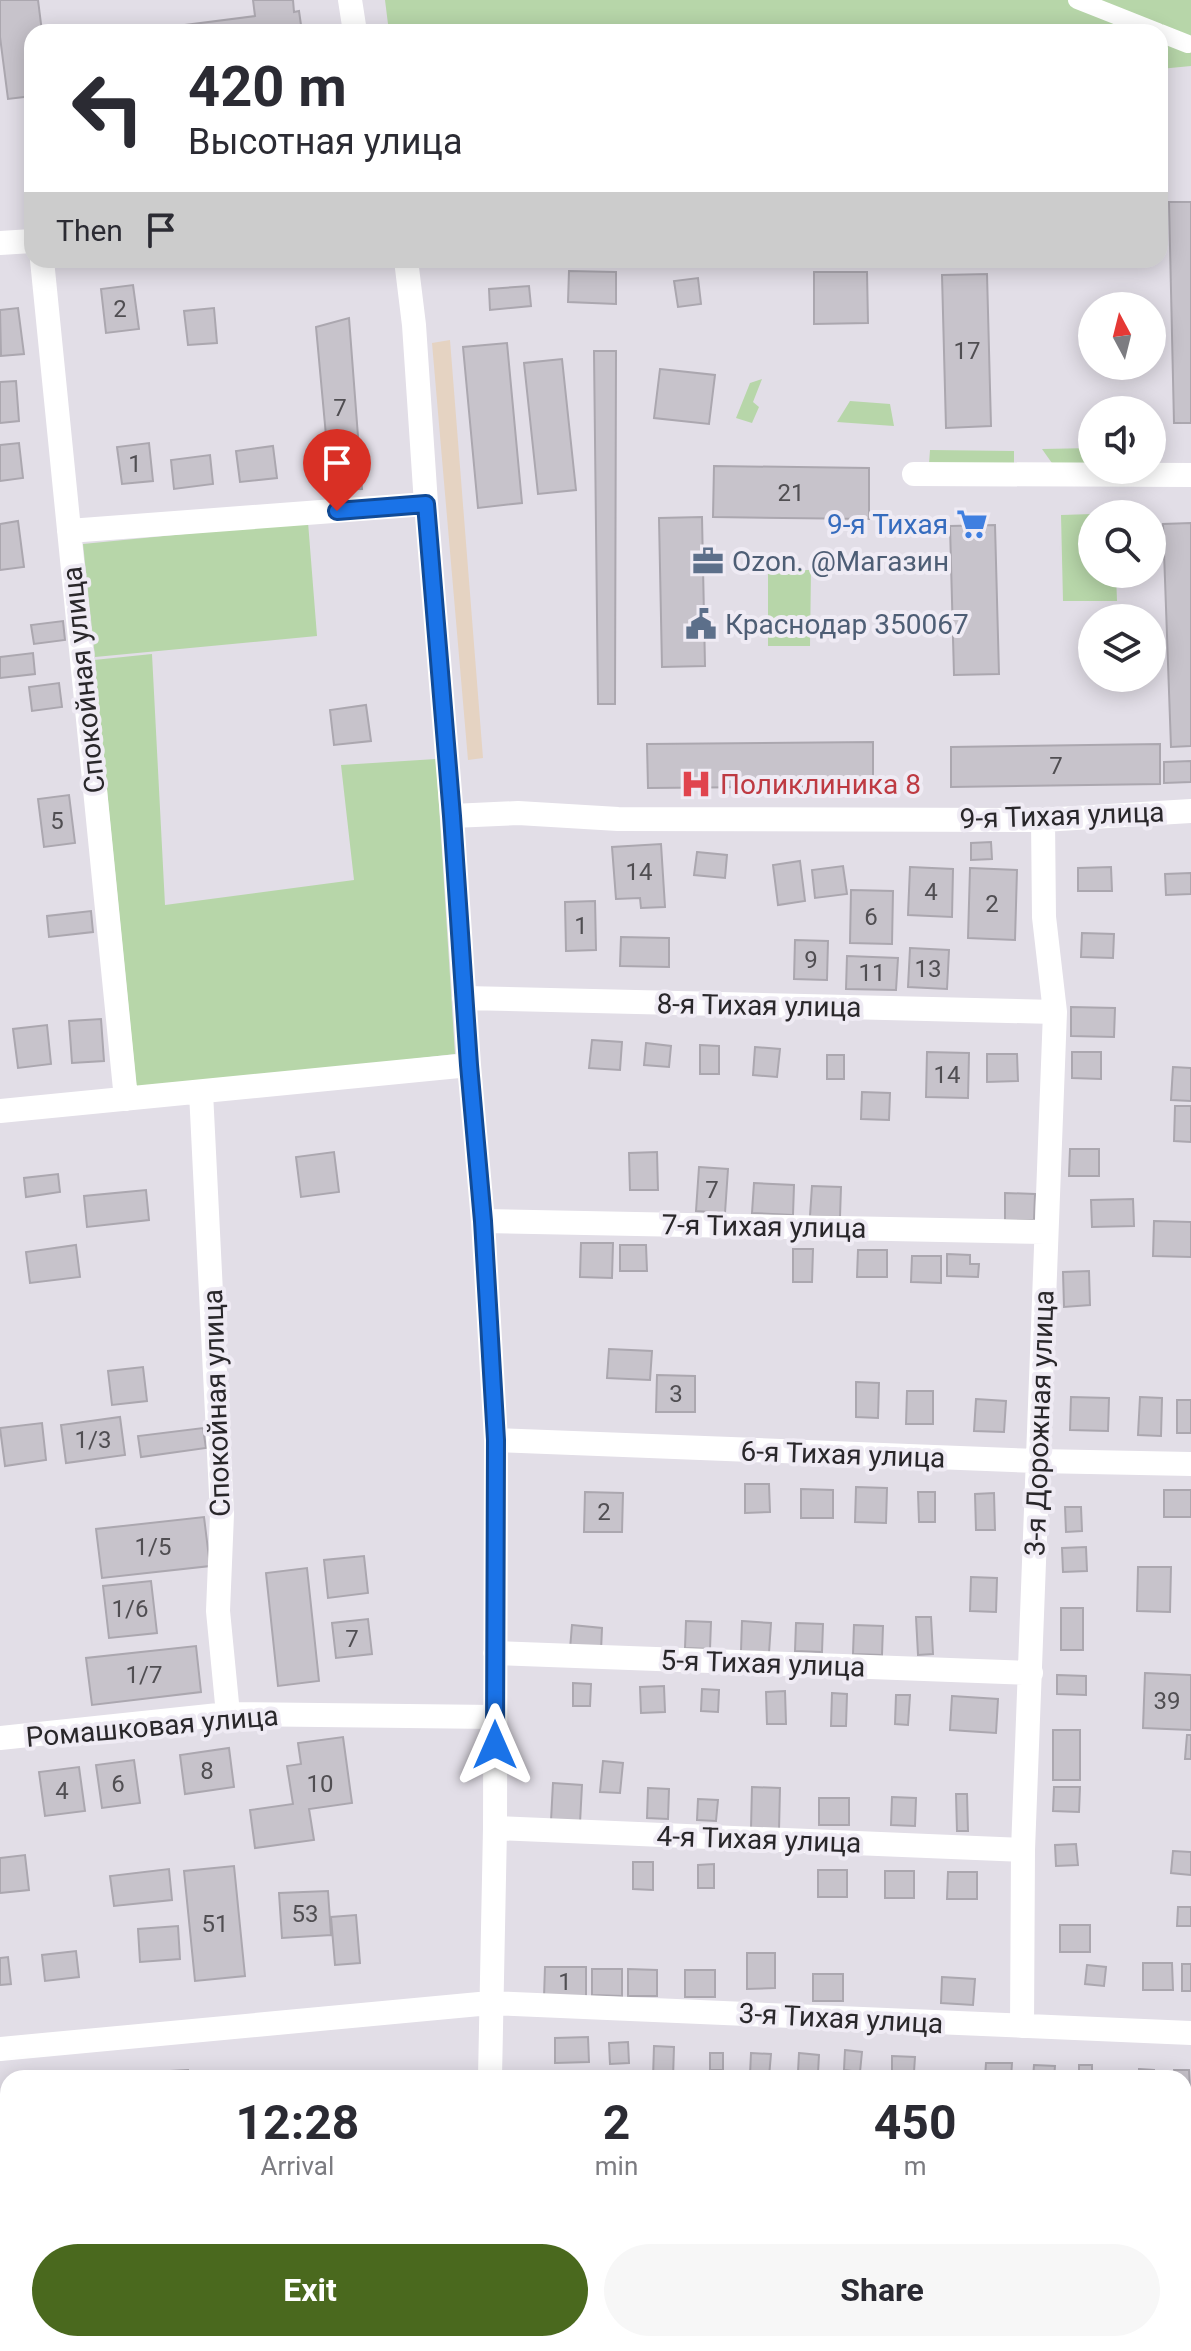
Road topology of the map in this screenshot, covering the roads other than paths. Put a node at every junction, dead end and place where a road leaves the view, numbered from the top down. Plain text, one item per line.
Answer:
1 (350, 0) edge
2 (1077, 0) edge
3 (354, 24) edge
4 (1138, 24) edge
5 (1168, 36) edge
6 (1188, 44) dead end
7 (24, 242) edge
8 (0, 243) edge
9 (43, 268) edge
10 (407, 268) edge
11 (914, 474) dead end
12 (1191, 475) edge
13 (426, 504) junction
14 (69, 531) junction
15 (1191, 811) edge
16 (452, 816) junction
17 (1043, 820) junction
18 (464, 998) junction
19 (1055, 1012) junction
20 (469, 1065) junction
21 (201, 1092) junction
22 (126, 1099) junction
23 (0, 1111) edge
24 (483, 1221) junction
25 (1045, 1232) junction
26 (496, 1440) junction
27 (1038, 1461) junction
28 (1191, 1464) edge
29 (495, 1653) junction
30 (1031, 1673) junction
31 (228, 1714) junction
32 (495, 1717) junction
33 (0, 1738) edge
34 (495, 1828) junction
35 (1023, 1850) junction
36 (490, 2003) junction
37 (1022, 2026) junction
38 (1191, 2033) edge
39 (0, 2049) edge
40 (490, 2070) edge

1 - 3 street
2 - 4 street
5 - 6 street
7 - 8 street
9 - 14 street, Спокойная улица
10 - 13 street
11 - 12 street
13 - 14 street
13 - 16 street
14 - 22 street, Спокойная улица
15 - 17 street, 9-я Тихая улица
16 - 17 street, 9-я Тихая улица
16 - 18 street
17 - 19 street, 3-я Дорожная улица
18 - 19 street, 8-я Тихая улица
18 - 20 street
19 - 25 street, 3-я Дорожная улица
20 - 21 street
20 - 24 street
21 - 22 street
21 - 31 street, Спокойная улица
22 - 23 street
24 - 25 street, 7-я Тихая улица
24 - 26 street
25 - 27 street, 3-я Дорожная улица
26 - 27 street, 6-я Тихая улица
26 - 29 street
27 - 28 street, 6-я Тихая улица
27 - 30 street, 3-я Дорожная улица
29 - 30 street, 5-я Тихая улица
29 - 32 street
30 - 35 street, 3-я Дорожная улица
31 - 32 street, Ромашковая улица
31 - 33 street, Ромашковая улица
32 - 34 street
34 - 35 street, 4-я Тихая улица
34 - 36 street
35 - 37 street, 3-я Дорожная улица
36 - 37 street, 3-я Тихая улица
36 - 39 street, 3-я Тихая улица
36 - 40 street
37 - 38 street, 3-я Тихая улица

